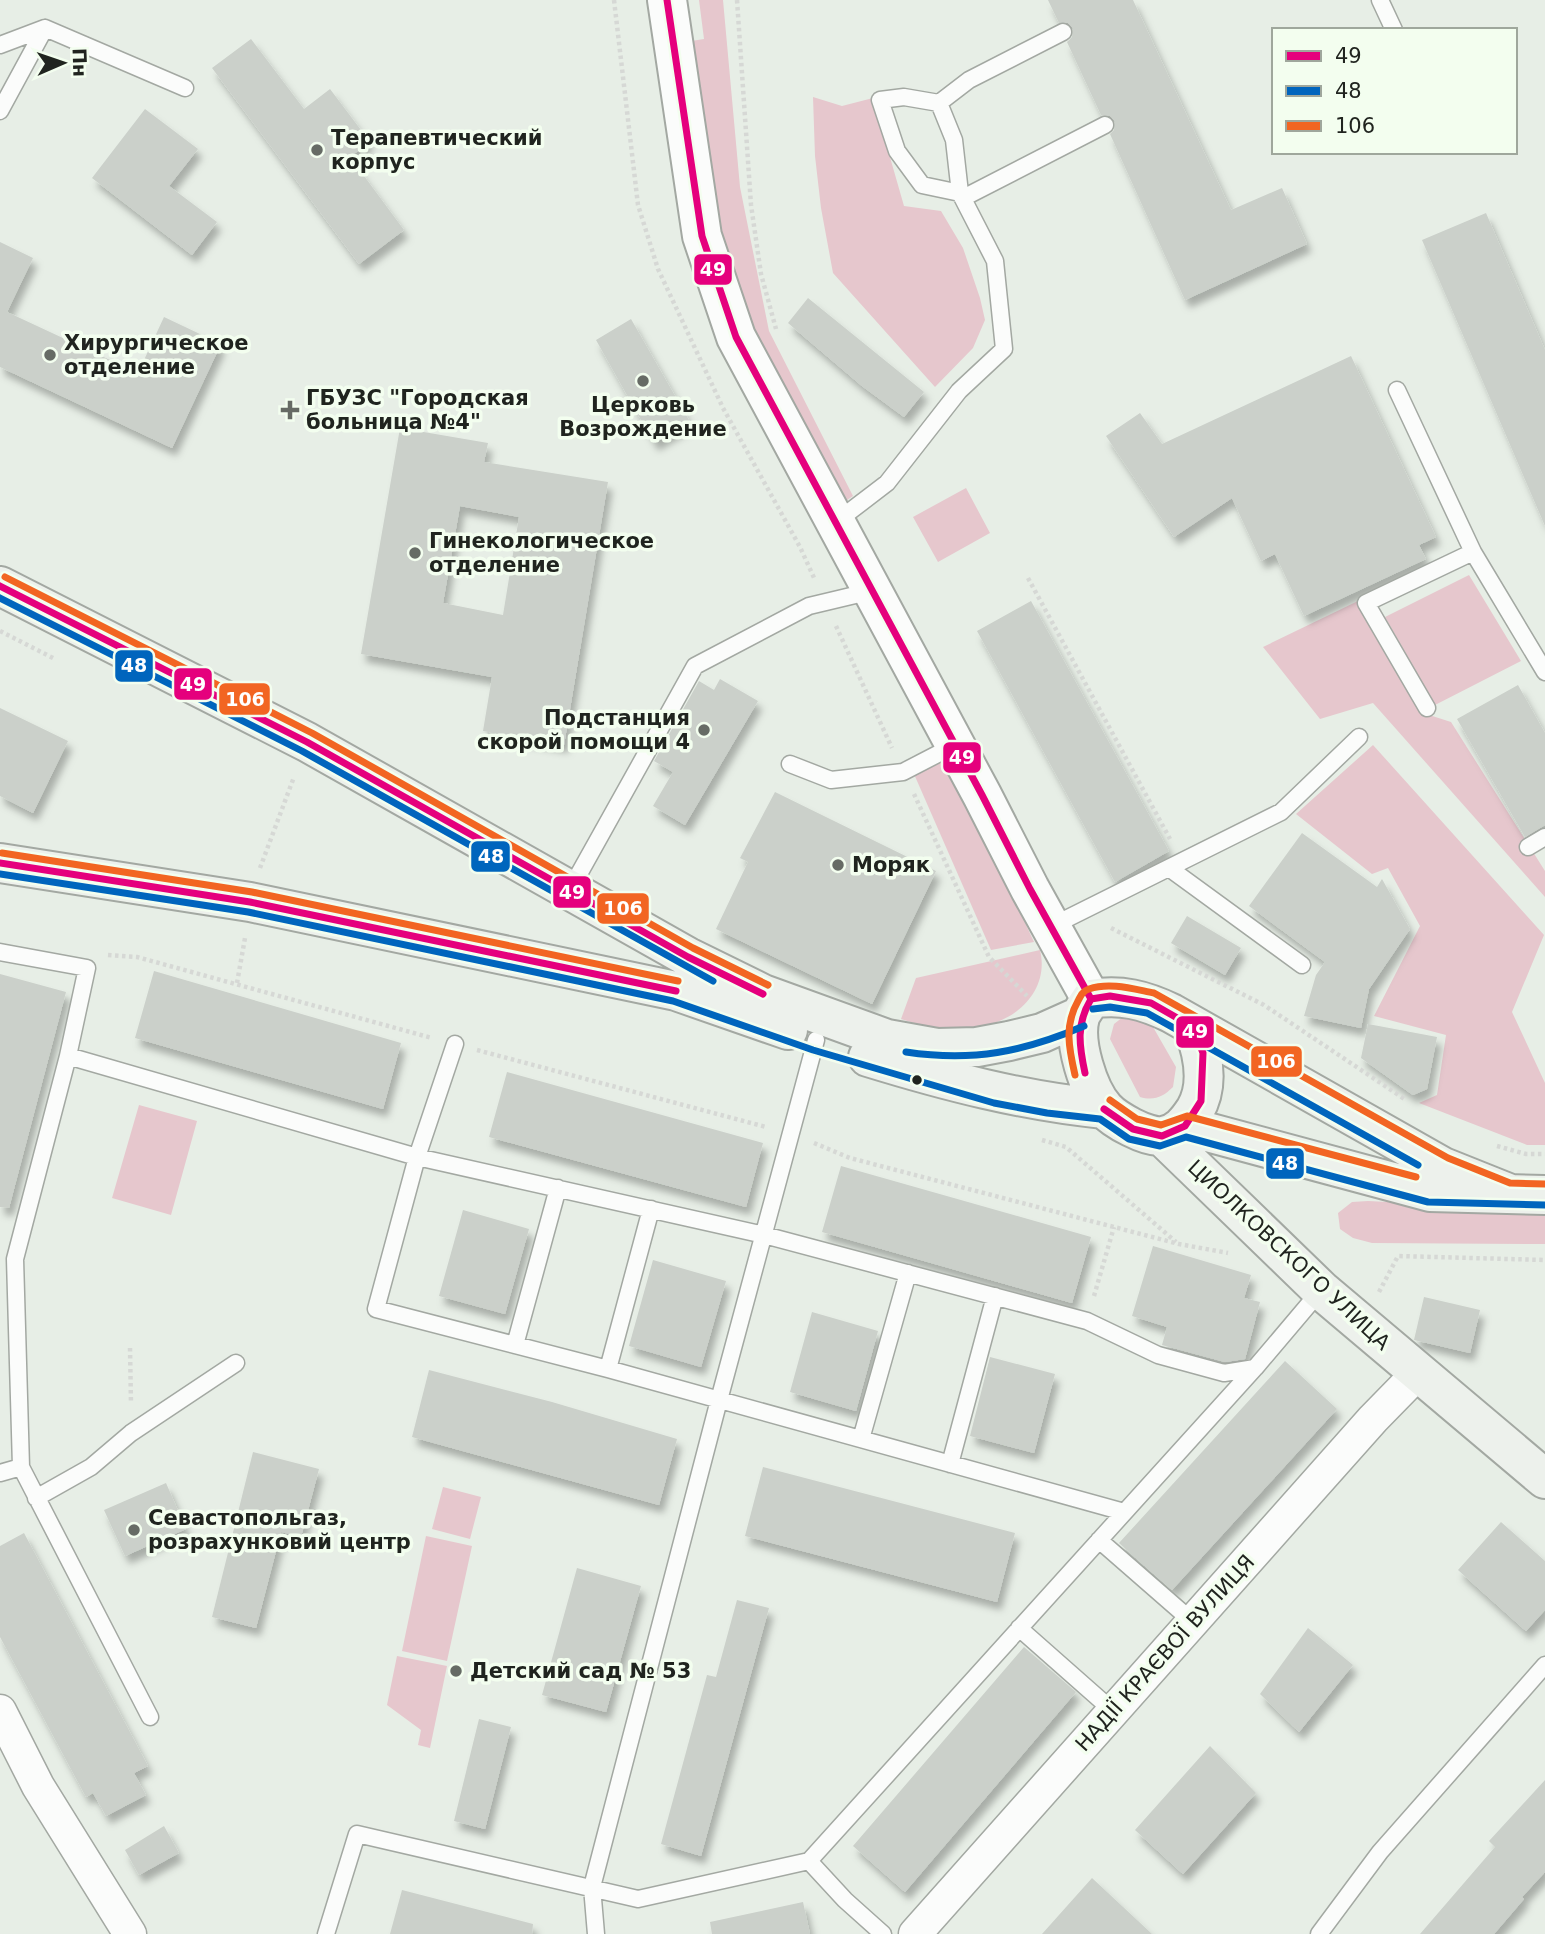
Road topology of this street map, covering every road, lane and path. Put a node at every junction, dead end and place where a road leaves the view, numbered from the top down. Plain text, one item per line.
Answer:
1 (667, 0) edge
2 (1380, 0) edge
3 (45, 28) junction
4 (1393, 28) edge
5 (1063, 32) dead end
6 (0, 45) edge
7 (185, 88) dead end
8 (939, 103) junction
9 (0, 111) edge
10 (1105, 125) dead end
11 (962, 196) junction
12 (1396, 390) dead end
13 (836, 522) junction
14 (1473, 552) junction
15 (1028, 578) dead end
16 (0, 586) edge
17 (872, 591) junction
18 (1545, 672) edge
19 (1427, 708) dead end
20 (1359, 737) dead end
21 (955, 745) junction
22 (790, 764) dead end
23 (306, 783) dead end
24 (1545, 837) edge
25 (1528, 847) dead end
26 (0, 863) edge
27 (1176, 865) junction
28 (260, 868) dead end
29 (570, 890) junction
30 (1051, 927) junction
31 (1111, 928) dead end
32 (0, 952) edge
33 (1303, 965) dead end
34 (87, 968) junction
35 (682, 974) junction
36 (1086, 1007) junction
37 (1193, 1027) junction
38 (816, 1040) junction
39 (455, 1044) junction
40 (68, 1056) junction
41 (1413, 1105) dead end
42 (1104, 1108) junction
43 (1173, 1131) junction
44 (792, 1134) junction
45 (1040, 1140) dead end
46 (1486, 1143) dead end
47 (1545, 1154) edge
48 (417, 1157) junction
49 (558, 1188) junction
50 (1527, 1194) edge
51 (651, 1209) junction
52 (764, 1235) junction
53 (1179, 1244) dead end
54 (1545, 1260) edge
55 (908, 1273) junction
56 (1321, 1290) junction
57 (995, 1296) junction
58 (1375, 1301) dead end
59 (376, 1309) junction
60 (1087, 1321) junction
61 (366, 1322) dead end
62 (515, 1345) junction
63 (130, 1348) dead end
64 (236, 1363) dead end
65 (1255, 1368) junction
66 (608, 1369) junction
67 (1418, 1373) junction
68 (719, 1400) junction
69 (131, 1433) junction
70 (861, 1439) junction
71 (950, 1464) junction
72 (21, 1467) junction
73 (0, 1473) edge
74 (1545, 1479) edge
75 (36, 1499) junction
76 (1124, 1512) junction
77 (1099, 1539) junction
78 (1193, 1622) junction
79 (1019, 1628) junction
80 (1545, 1665) edge
81 (0, 1711) edge
82 (1113, 1711) junction
83 (150, 1717) dead end
84 (809, 1861) junction
85 (592, 1887) junction
86 (130, 1934) edge
87 (326, 1934) edge
88 (596, 1934) edge
89 (883, 1934) edge
90 (915, 1934) edge
91 (1319, 1934) edge

1 - 13 street
2 - 4 lane
3 - 6 lane
3 - 7 lane
3 - 9 lane
5 - 8 lane
8 - 11 lane
8 - 11 lane
10 - 11 lane
11 - 13 lane
12 - 14 lane
13 - 17 street
14 - 18 lane
14 - 19 lane
15 - 27 path
16 - 29 main road
17 - 21 street
17 - 29 lane
20 - 27 lane
21 - 22 lane
21 - 30 street
23 - 28 path
24 - 25 lane
26 - 35 main road
27 - 30 lane
27 - 33 lane
29 - 35 main road
30 - 36 street
31 - 41 path
32 - 34 lane
34 - 39 path
34 - 40 lane
35 - 36 main road
35 - 38 main road
36 - 37 main road
36 - 42 main road
37 - 43 main road
37 - 50 main road
38 - 42 main road
38 - 44 lane
39 - 44 path
39 - 48 lane
40 - 48 lane
40 - 72 lane
42 - 43 main road
43 - 50 main road
43 - 56 main road, ЦИОЛКОВСКОГО УЛИЦА
44 - 52 lane
44 - 60 path
45 - 53 path
46 - 47 path
48 - 49 lane
48 - 59 lane
49 - 51 lane
49 - 62 lane
51 - 52 lane
51 - 66 lane
52 - 55 lane
52 - 68 lane
54 - 58 path
55 - 57 lane
55 - 70 lane
56 - 65 lane
56 - 67 main road, ЦИОЛКОВСКОГО УЛИЦА
57 - 60 lane
57 - 71 lane
59 - 61 lane
59 - 62 lane
60 - 65 lane
62 - 66 lane
63 - 69 path
64 - 69 lane
65 - 76 lane
66 - 68 lane
67 - 74 main road, ЦИОЛКОВСКОГО УЛИЦА
67 - 78 street, НАДІЇ КРАЄВОЇ ВУЛИЦЯ
68 - 70 lane
68 - 85 lane
69 - 75 lane
70 - 71 lane
71 - 76 lane
72 - 73 lane
72 - 75 lane
75 - 83 lane
76 - 77 lane
77 - 78 lane
77 - 79 lane
78 - 82 street, НАДІЇ КРАЄВОЇ ВУЛИЦЯ
79 - 82 lane
79 - 84 lane
80 - 91 lane
81 - 86 street
82 - 90 street, НАДІЇ КРАЄВОЇ ВУЛИЦЯ
84 - 85 lane
84 - 89 lane
85 - 87 lane
85 - 88 lane

